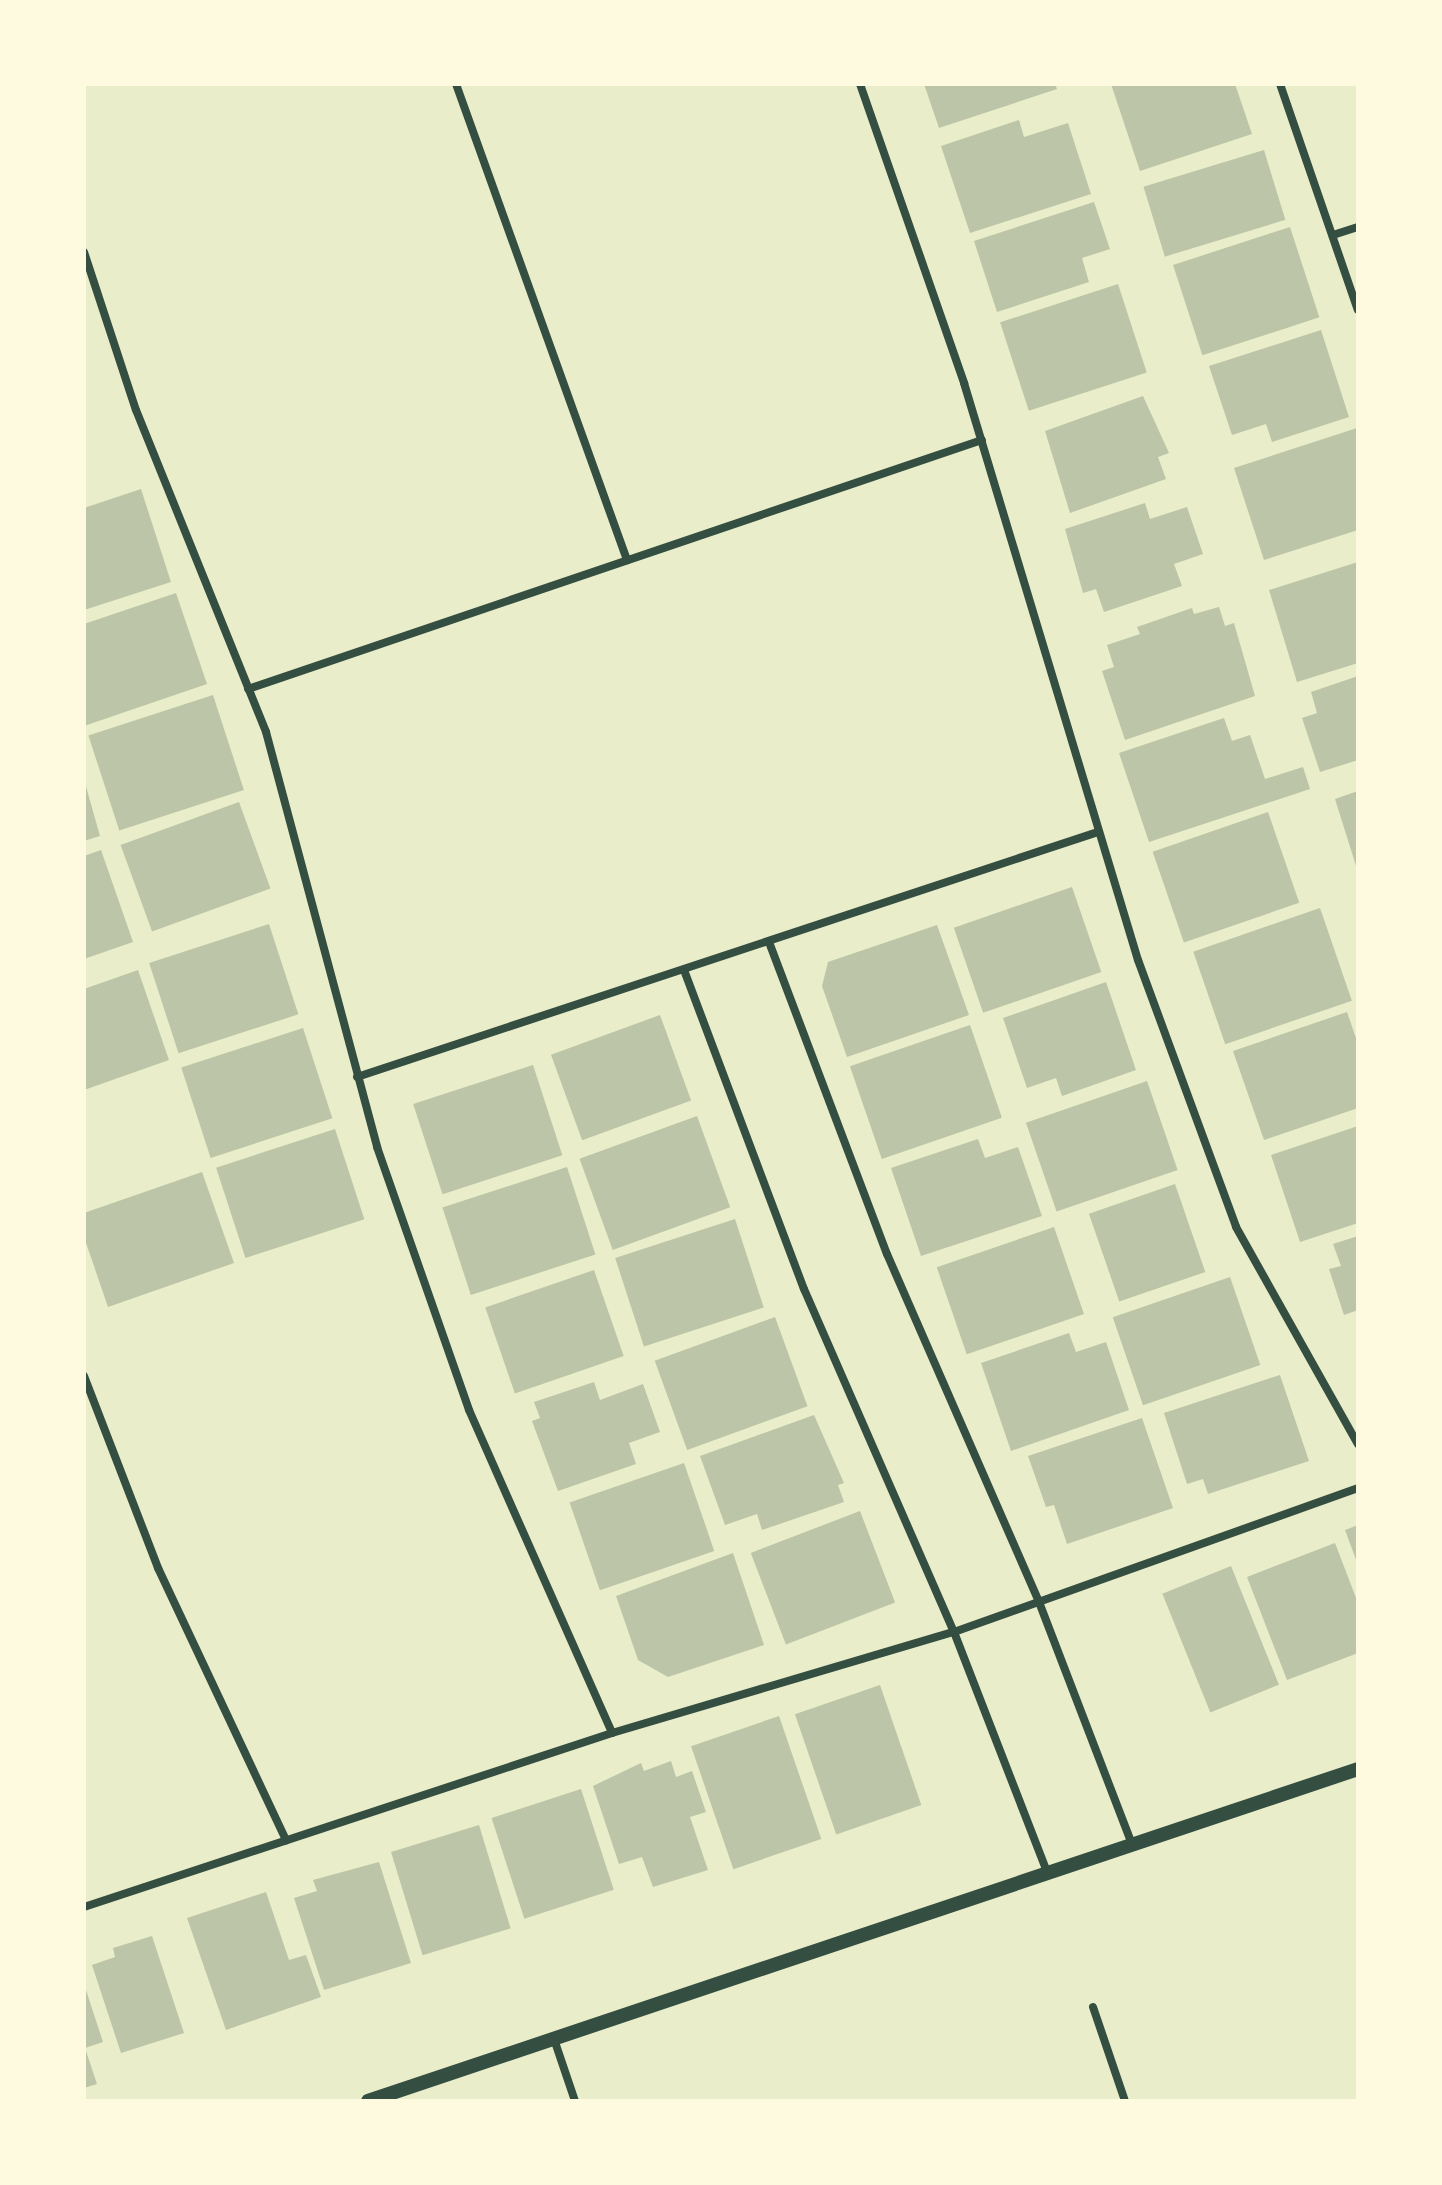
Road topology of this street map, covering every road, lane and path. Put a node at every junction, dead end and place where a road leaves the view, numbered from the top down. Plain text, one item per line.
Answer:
1 (456, 84) edge
2 (860, 84) edge
3 (1280, 84) edge
4 (1358, 227) edge
5 (1333, 235) junction
6 (84, 252) edge
7 (1358, 310) edge
8 (982, 440) junction
9 (627, 560) junction
10 (248, 689) junction
11 (1098, 832) junction
12 (769, 942) junction
13 (684, 970) junction
14 (357, 1077) junction
15 (84, 1376) edge
16 (1358, 1444) edge
17 (1358, 1488) edge
18 (1039, 1602) junction
19 (954, 1632) junction
20 (612, 1733) junction
21 (1358, 1769) edge
22 (286, 1840) junction
23 (1132, 1844) junction
24 (1047, 1872) junction
25 (84, 1907) edge
26 (1093, 2007) dead end
27 (554, 2039) junction
28 (368, 2101) edge
29 (575, 2101) edge
30 (1125, 2101) edge

1 - 9 street
2 - 8 street
3 - 5 street
4 - 5 street
5 - 7 street
6 - 10 street
8 - 9 street
8 - 11 street
9 - 10 street
10 - 14 street
11 - 12 street
11 - 16 street
12 - 13 street
12 - 18 street
13 - 14 street
13 - 19 street
14 - 20 street
15 - 22 street
17 - 18 street
18 - 19 street
18 - 23 street
19 - 20 street
19 - 24 street
20 - 22 street
21 - 23 street
22 - 25 street
23 - 24 street
24 - 27 street
26 - 30 street
27 - 28 street
27 - 29 street

